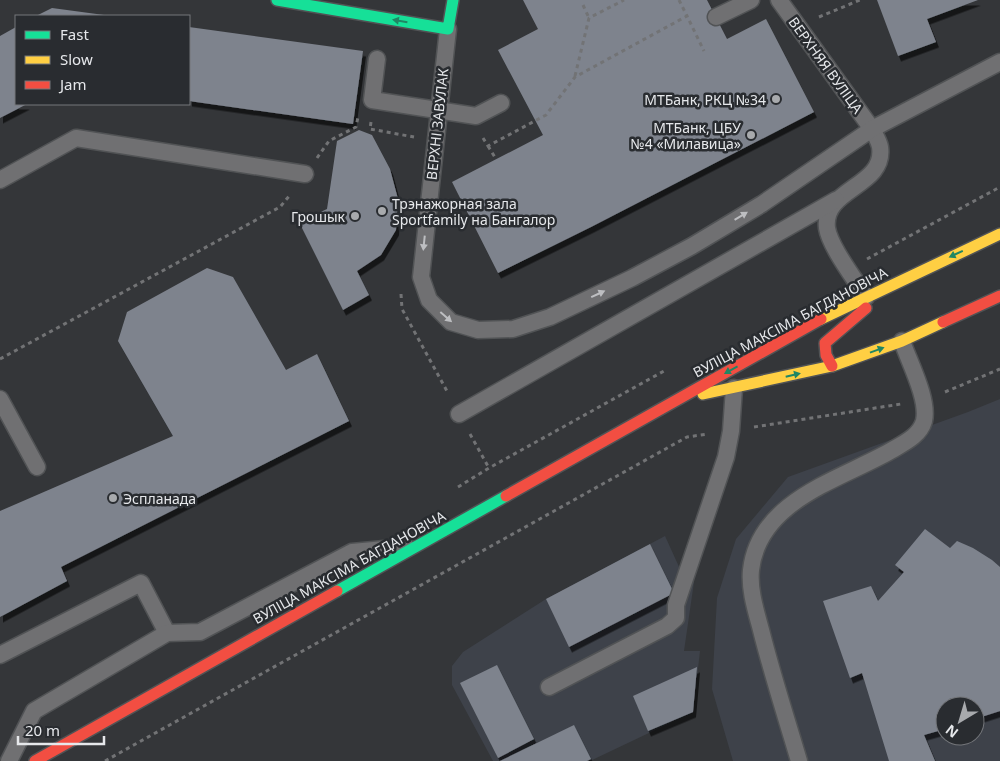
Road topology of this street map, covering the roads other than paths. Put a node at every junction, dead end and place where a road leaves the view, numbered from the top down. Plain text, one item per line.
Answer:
1 (277, 0) edge
2 (453, 0) edge
3 (751, 0) edge
4 (779, 0) edge
5 (716, 17) dead end
6 (448, 29) junction
7 (377, 59) dead end
8 (1000, 62) edge
9 (501, 103) dead end
10 (439, 110) junction
11 (872, 130) junction
12 (305, 174) road end
13 (0, 180) edge
14 (836, 200) junction
15 (1000, 234) edge
16 (899, 281) junction
17 (1000, 296) edge
18 (866, 297) junction
19 (902, 341) junction
20 (832, 366) junction
21 (734, 388) junction
22 (0, 399) edge
23 (677, 400) junction
24 (459, 414) dead end
25 (37, 467) dead end
26 (418, 545) junction
27 (167, 634) junction
28 (0, 655) edge
29 (549, 687) dead end
30 (9, 761) edge
31 (35, 761) edge
32 (799, 761) edge

6 -> 1 main road
2 - 6 main road, ВЕРХНІ ЗАВУЛАК
3 - 5 lane
4 - 11 lane, ВЕРХНЯЯ ВУЛІЦА
6 - 10 lane, ВЕРХНІ ЗАВУЛАК
7 - 10 lane
8 - 11 lane
9 - 10 lane
10 -> 11 lane, ВЕРХНІ ЗАВУЛАК
11 - 14 lane, ВЕРХНЯЯ ВУЛІЦА
12 - 13 lane
14 - 18 lane
14 - 24 lane, ВЕРХНЯЯ ВУЛІЦА
15 -> 16 main road, ВУЛІЦА МАКСІМА БАГДАНОВІЧА
16 - 18 main road, ВУЛІЦА МАКСІМА БАГДАНОВІЧА
16 - 20 main road
17 - 19 main road, ВУЛІЦА МАКСІМА БАГДАНОВІЧА
18 -> 23 main road, ВУЛІЦА МАКСІМА БАГДАНОВІЧА
20 -> 19 main road, ВУЛІЦА МАКСІМА БАГДАНОВІЧА
19 - 32 lane
21 -> 20 main road, ВУЛІЦА МАКСІМА БАГДАНОВІЧА
21 - 23 main road, ВУЛІЦА МАКСІМА БАГДАНОВІЧА
21 - 29 lane
22 - 25 lane
23 - 26 main road, ВУЛІЦА МАКСІМА БАГДАНОВІЧА
26 - 27 lane
26 - 31 main road, ВУЛІЦА МАКСІМА БАГДАНОВІЧА
27 - 28 lane
27 - 30 lane

